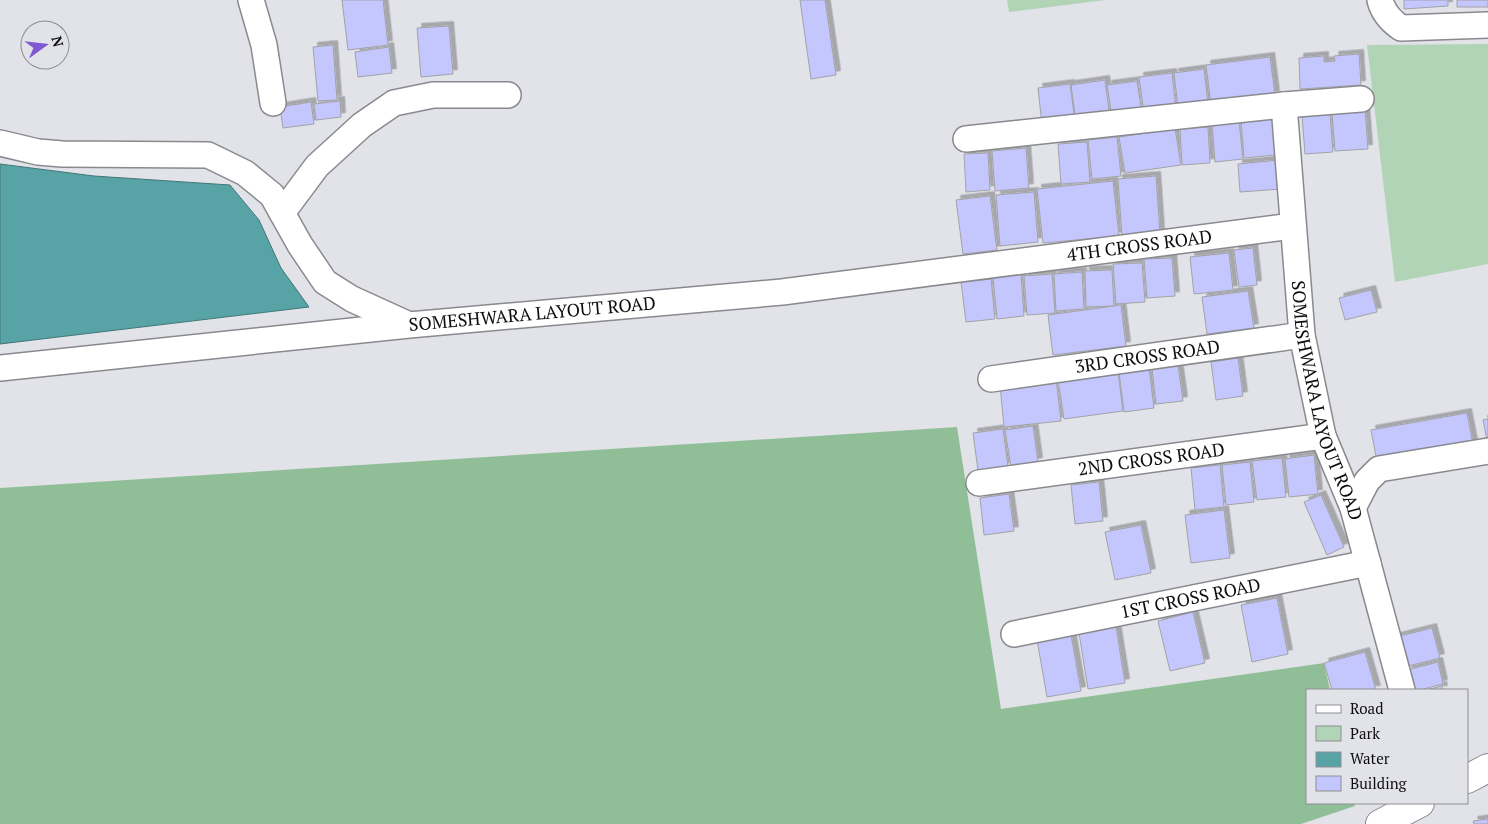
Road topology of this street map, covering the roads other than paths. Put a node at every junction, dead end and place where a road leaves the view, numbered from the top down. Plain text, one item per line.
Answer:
1 (251, 0) edge
2 (1380, 0) edge
3 (1488, 25) edge
4 (508, 95) dead end
5 (1361, 99) dead end
6 (273, 103) dead end
7 (1284, 105) junction
8 (966, 139) dead end
9 (0, 143) edge
10 (282, 214) junction
11 (1293, 226) junction
12 (986, 266) joint
13 (410, 325) junction
14 (1302, 335) junction
15 (0, 368) edge
16 (991, 380) dead end
17 (1323, 436) junction
18 (1488, 450) edge
19 (979, 483) dead end
20 (1352, 508) junction
21 (1368, 562) junction
22 (1014, 634) dead end
23 (1402, 689) edge
24 (1488, 768) edge
25 (1468, 778) edge
26 (1418, 804) edge
27 (1390, 822) edge

1 - 6 street
2 - 3 street
4 - 10 street
5 - 7 street
7 - 8 street
7 - 11 street, SOMESHWARA LAYOUT ROAD
9 - 10 street, SOMESHWARA LAYOUT ROAD
10 - 13 street, SOMESHWARA LAYOUT ROAD
11 - 12 street, 4TH CROSS ROAD
11 - 14 street, SOMESHWARA LAYOUT ROAD
12 - 13 street, SOMESHWARA LAYOUT ROAD
13 - 15 street
14 - 16 street, 3RD CROSS ROAD
14 - 17 street, SOMESHWARA LAYOUT ROAD
17 - 19 street, 2ND CROSS ROAD
17 - 20 street, SOMESHWARA LAYOUT ROAD
18 - 20 street
20 - 21 street, SOMESHWARA LAYOUT ROAD
21 - 22 street, 1ST CROSS ROAD
21 - 23 street, SOMESHWARA LAYOUT ROAD
24 - 25 main road
26 - 27 main road

